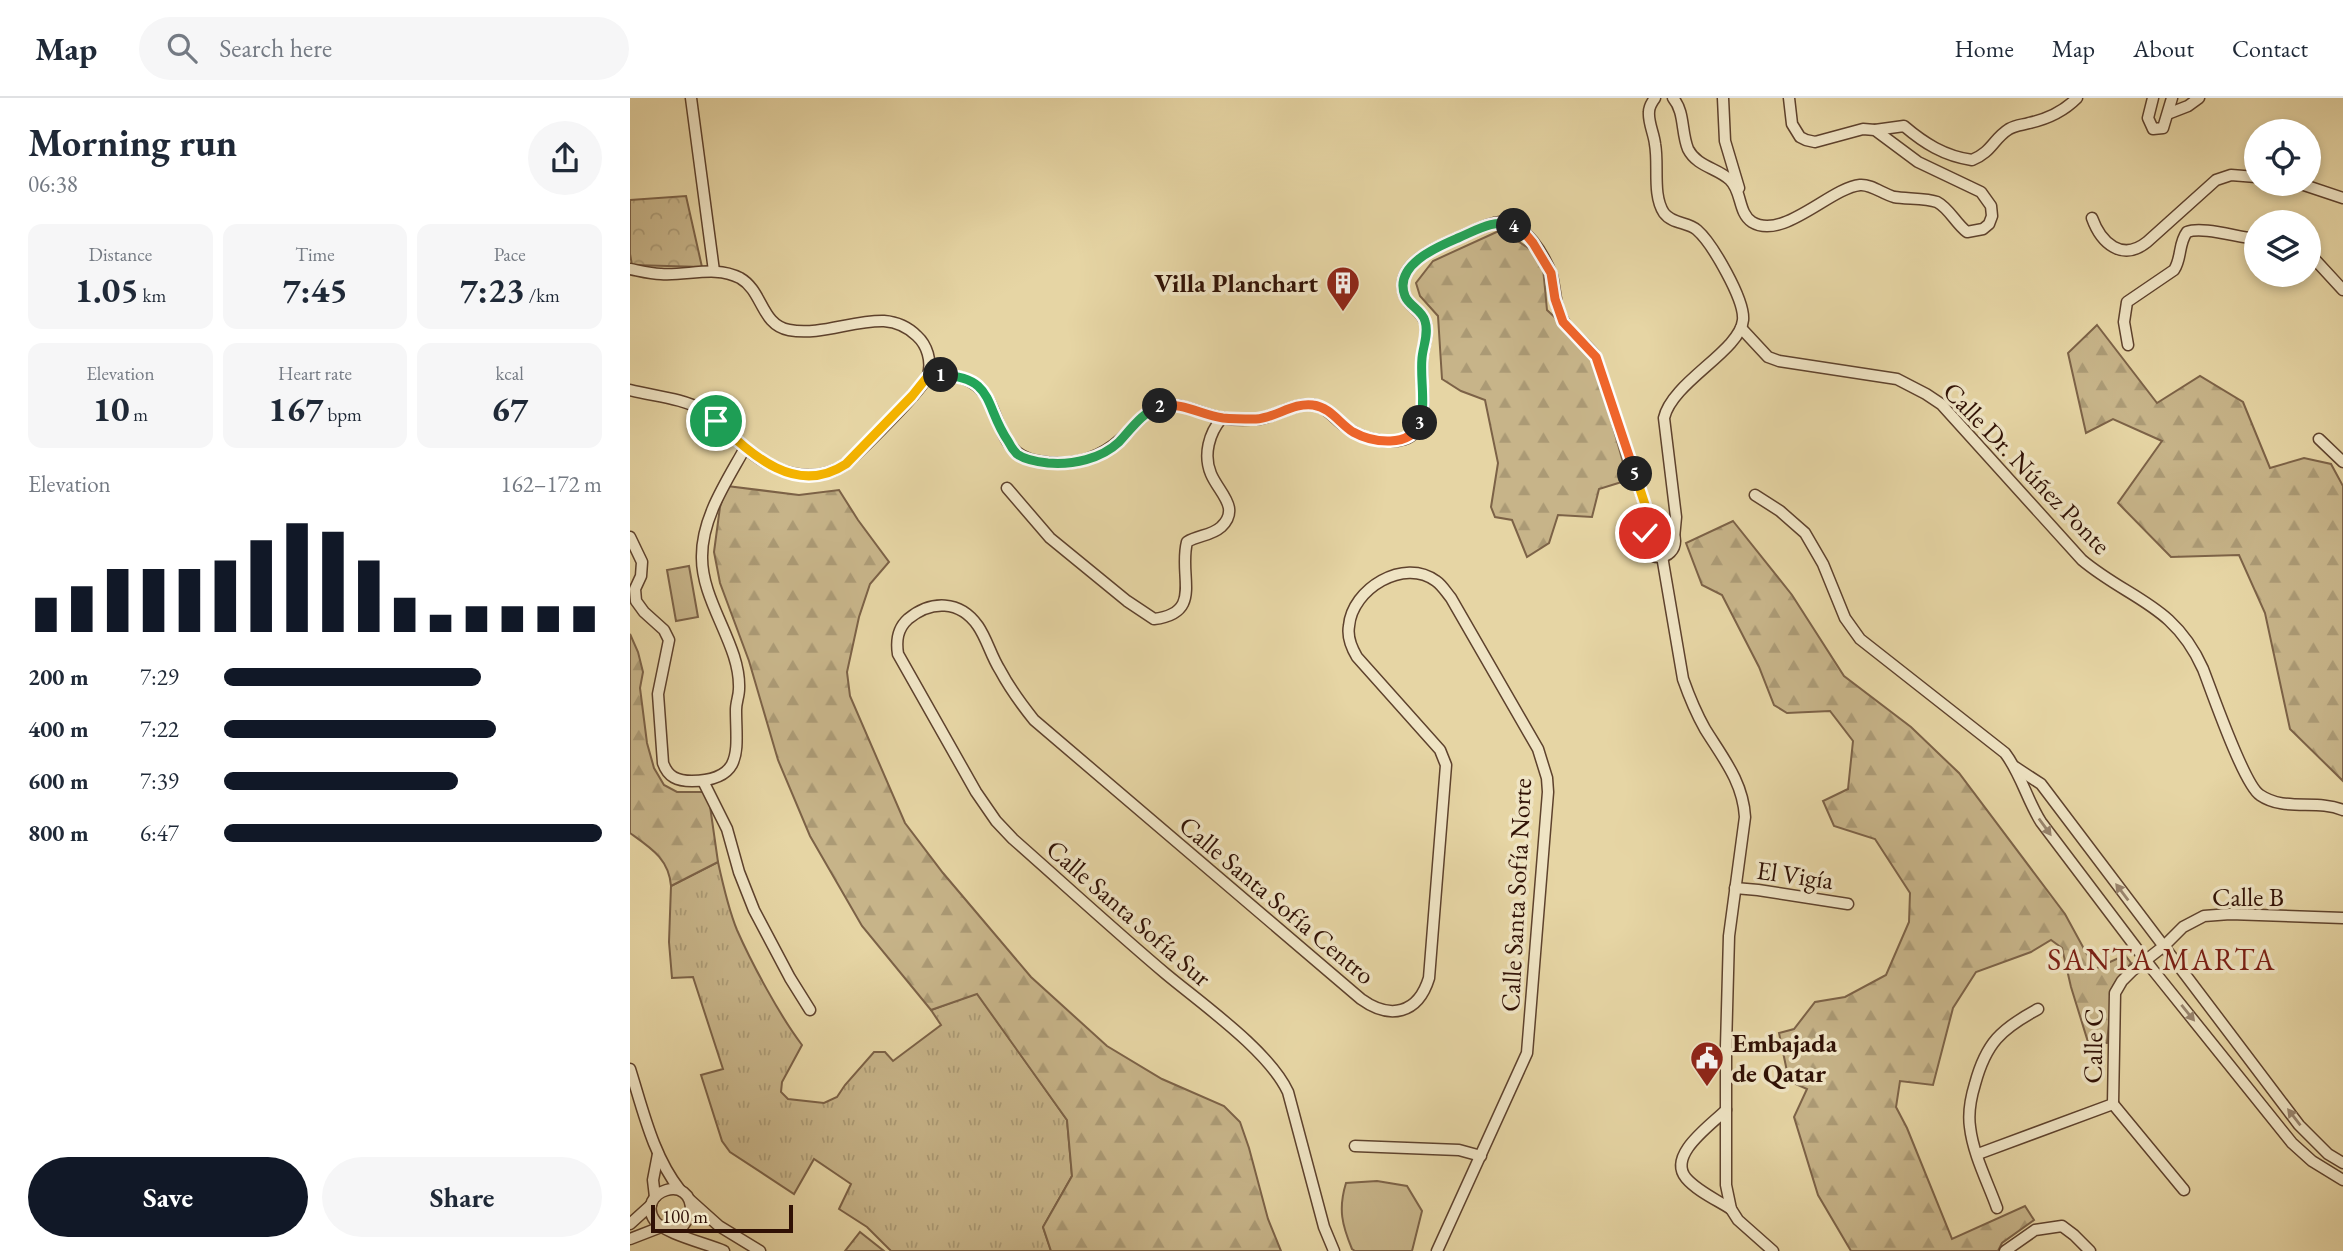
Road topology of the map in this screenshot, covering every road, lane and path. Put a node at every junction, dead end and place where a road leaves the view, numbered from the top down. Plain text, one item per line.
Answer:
1 (691, 98) edge
2 (1655, 98) edge
3 (1673, 98) edge
4 (1723, 98) edge
5 (1789, 98) edge
6 (2077, 98) edge
7 (2153, 98) edge
8 (2172, 98) edge
9 (2199, 98) edge
10 (2169, 113) junction
11 (1875, 130) junction
12 (2244, 176) edge
13 (2321, 191) edge
14 (2343, 198) edge
15 (1743, 209) junction
16 (2092, 218) dead end
17 (2244, 238) edge
18 (2321, 266) edge
19 (630, 269) edge
20 (713, 271) junction
21 (2343, 289) edge
22 (1741, 328) junction
23 (2127, 345) dead end
24 (928, 376) junction
25 (630, 390) edge
26 (1222, 418) junction
27 (2319, 439) dead end
28 (745, 448) junction
29 (2343, 462) edge
30 (1007, 488) dead end
31 (1755, 495) dead end
32 (1652, 526) junction
33 (630, 537) edge
34 (1674, 538) junction
35 (1662, 556) junction
36 (1370, 588) joint
37 (918, 612) joint
38 (2015, 766) junction
39 (703, 780) junction
40 (2343, 810) edge
41 (1735, 888) junction
42 (1848, 904) dead end
43 (2343, 918) edge
44 (2164, 946) junction
45 (2146, 960) junction
46 (2038, 1009) dead end
47 (810, 1010) dead end
48 (630, 1069) edge
49 (2113, 1104) junction
50 (1726, 1110) junction
51 (1355, 1146) dead end
52 (658, 1153) junction
53 (1978, 1154) junction
54 (1481, 1156) junction
55 (2343, 1163) edge
56 (2343, 1180) edge
57 (680, 1190) junction
58 (2184, 1190) dead end
59 (690, 1200) junction
60 (653, 1201) junction
61 (1997, 1208) dead end
62 (1731, 1209) junction
63 (630, 1224) edge
64 (665, 1228) junction
65 (630, 1239) edge
66 (724, 1251) edge
67 (760, 1251) edge
68 (1334, 1251) edge
69 (1437, 1251) edge
70 (1773, 1251) edge
71 (2004, 1251) edge
72 (2090, 1251) edge

1 - 20 street
2 - 22 street
3 - 15 street
4 - 15 street
5 - 11 street
6 - 11 street
7 - 10 street
8 - 10 street
9 - 10 street
11 - 15 street
12 - 16 street
13 - 14 street
17 - 23 street
18 - 21 street
19 - 20 street
20 - 24 street
22 - 34 street
22 - 40 street, Calle Dr. Núñez Ponte
24 - 26 street
24 - 28 street
25 - 28 street
26 - 30 street
26 - 32 street
27 - 29 street
28 - 39 street
31 - 38 street
32 - 34 street
32 - 35 street
33 - 39 street
34 - 35 street
35 - 41 street
36 - 37 street, Calle Santa Sofía Centro
36 - 54 street, Calle Santa Sofía Norte
37 - 68 street, Calle Santa Sofía Sur
44 -> 38 street
38 -> 45 street
39 - 47 street
41 - 42 street, El Vigía
41 - 50 street
43 - 44 street, Calle B
44 - 45 street, Calle B
55 -> 44 street
45 - 49 street, Calle C
45 -> 56 street
46 - 53 street
48 - 52 street
49 - 53 street, Calle C
49 - 58 street, Calle C
50 - 62 street
50 - 62 street
51 - 54 street
52 - 57 street
52 - 60 street
53 - 61 street
54 - 69 street, Calle Santa Sofía Norte
57 - 59 street
57 - 60 street
59 - 64 street
59 - 67 street
60 - 63 street
60 - 64 street
62 - 70 street
64 - 65 street
64 - 66 street
71 - 72 street

